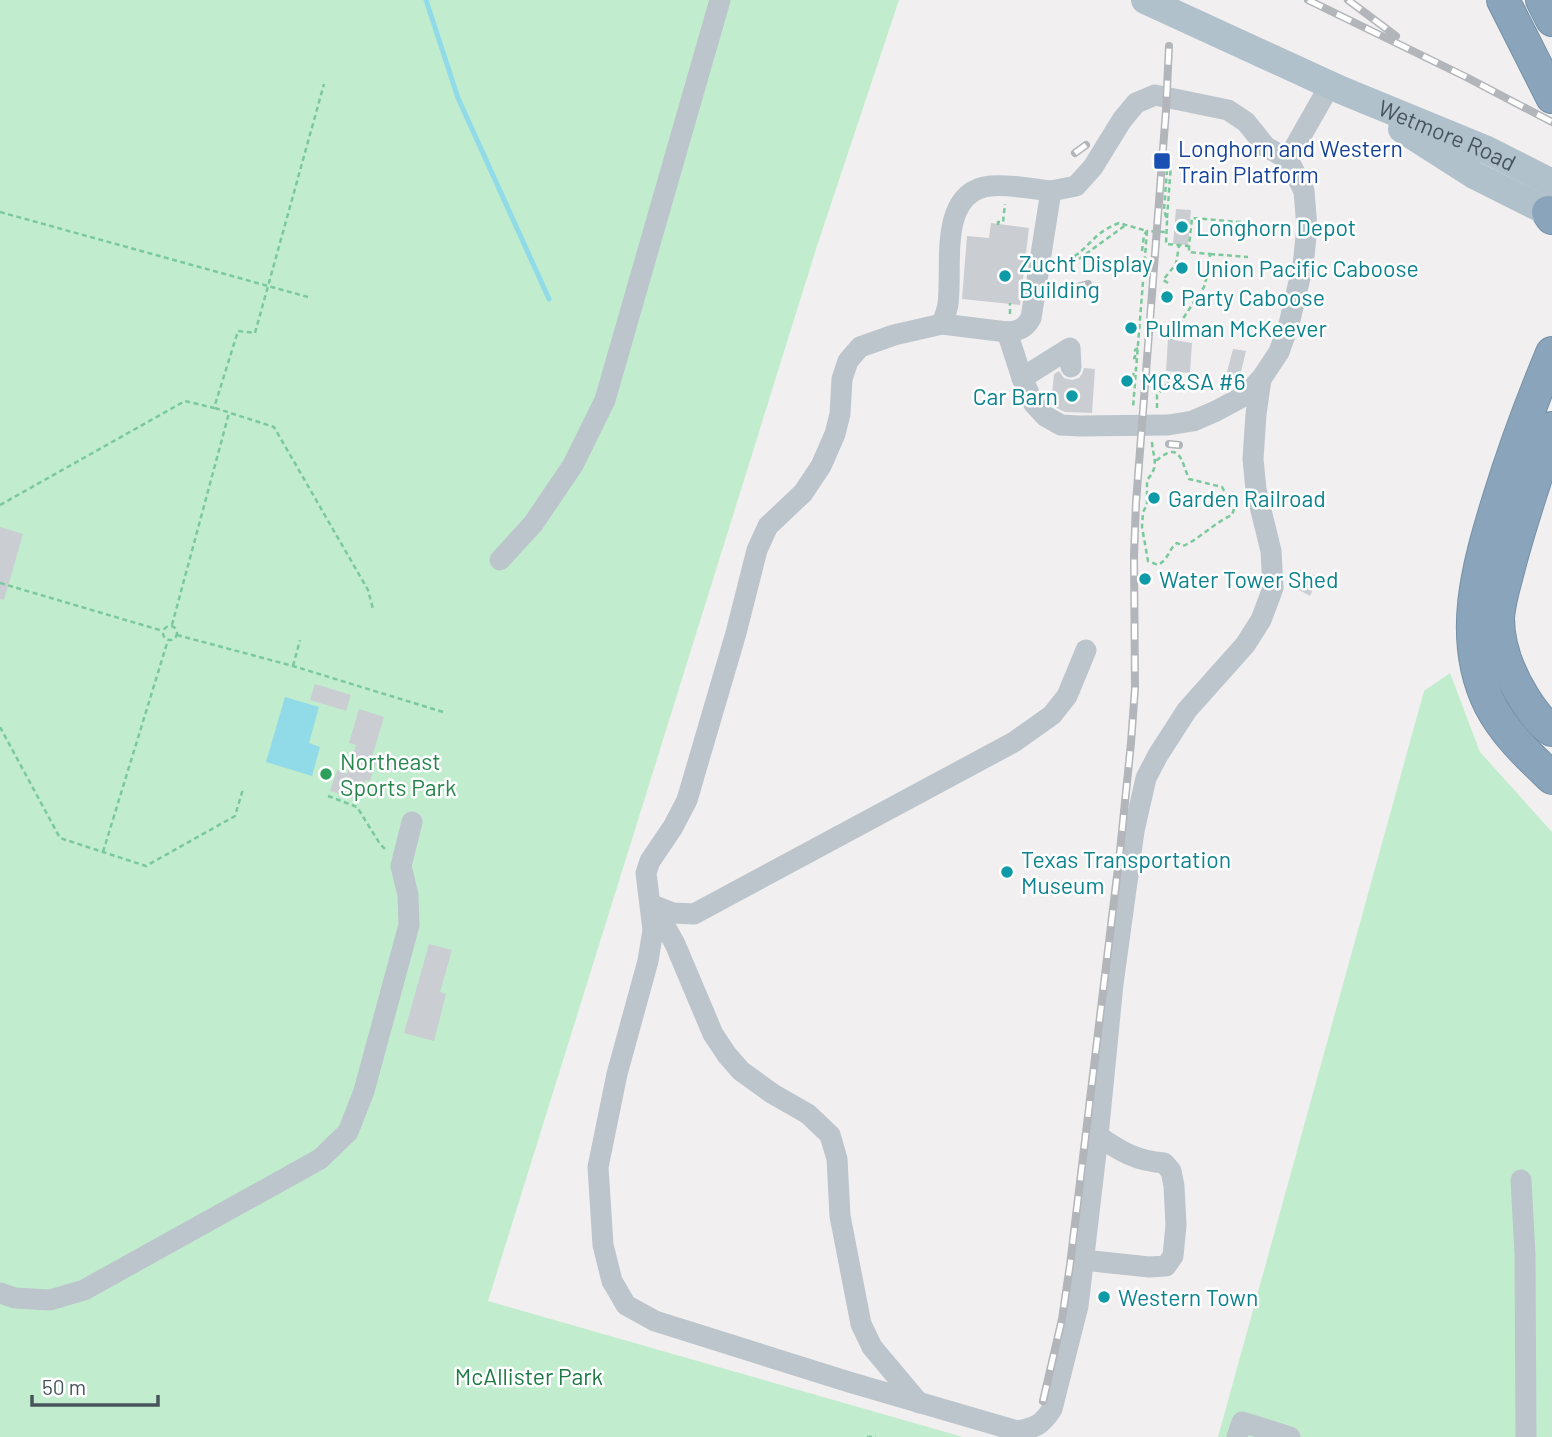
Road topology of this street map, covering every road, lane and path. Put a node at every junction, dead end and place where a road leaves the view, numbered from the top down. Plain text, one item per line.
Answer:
1 (720, 0) edge
2 (1145, 0) edge
3 (1503, 0) edge
4 (1542, 0) edge
5 (1552, 20) edge
6 (324, 84) dead end
7 (1335, 87) junction
8 (1552, 97) edge
9 (1288, 159) junction
10 (1171, 164) dead end
11 (1167, 170) dead end
12 (1006, 186) junction
13 (1051, 191) junction
14 (1551, 207) edge
15 (0, 212) edge
16 (1117, 218) dead end
17 (1167, 221) junction
18 (1120, 223) junction
19 (1252, 223) dead end
20 (1127, 224) junction
21 (998, 225) dead end
22 (1147, 231) junction
23 (1167, 232) junction
24 (1180, 245) junction
25 (1189, 246) junction
26 (1142, 251) dead end
27 (1210, 254) junction
28 (1178, 255) junction
29 (1184, 256) dead end
30 (1248, 257) dead end
31 (1049, 261) dead end
32 (1049, 266) dead end
33 (1168, 273) junction
34 (1173, 277) dead end
35 (1168, 283) dead end
36 (268, 286) junction
37 (308, 297) dead end
38 (942, 324) junction
39 (1007, 332) junction
40 (1172, 340) dead end
41 (1138, 348) junction
42 (1552, 353) edge
43 (1133, 358) dead end
44 (1071, 367) dead end
45 (1136, 368) junction
46 (1170, 371) dead end
47 (1022, 377) junction
48 (1132, 377) dead end
49 (1261, 379) junction
50 (214, 408) junction
51 (229, 413) junction
52 (1147, 425) junction
53 (1552, 428) edge
54 (1156, 461) junction
55 (0, 505) edge
56 (500, 560) dead end
57 (0, 583) edge
58 (373, 608) dead end
59 (172, 625) junction
60 (163, 631) junction
61 (177, 635) junction
62 (168, 640) junction
63 (300, 640) dead end
64 (1086, 650) dead end
65 (293, 666) junction
66 (443, 712) dead end
67 (0, 727) edge
68 (1552, 730) edge
69 (1552, 778) edge
70 (243, 789) dead end
71 (328, 796) dead end
72 (412, 822) dead end
73 (103, 852) junction
74 (401, 866) junction
75 (652, 901) junction
76 (1098, 1136) junction
77 (1521, 1180) dead end
78 (1083, 1260) junction
79 (0, 1293) edge
80 (919, 1403) junction
81 (867, 1437) edge
82 (876, 1437) edge
83 (1237, 1437) edge
84 (1290, 1437) edge
85 (1526, 1437) edge

1 - 56 lane
2 - 7 main road, Wetmore Road
3 - 8 highway
4 - 5 highway
6 - 36 path
7 - 9 lane
7 - 14 main road, Wetmore Road
9 - 13 lane
9 - 49 lane
10 - 17 path
11 - 17 path
12 - 13 lane
12 - 21 path
12 - 38 lane
13 - 39 lane
15 - 36 path
16 - 18 path
17 - 23 path
18 - 20 path
18 - 31 path
19 - 25 path
20 - 22 path
20 - 32 path
22 - 23 path
22 - 26 path
22 - 41 path
23 - 24 path
24 - 25 path
24 - 28 path
25 - 27 path
27 - 30 path
27 - 40 path
28 - 29 path
28 - 33 path
33 - 34 path
33 - 35 path
36 - 37 path
36 - 50 path
38 - 39 lane
38 - 75 lane
39 - 47 lane
41 - 43 path
41 - 45 path
42 - 69 highway
44 - 47 lane
45 - 48 path
45 - 52 path
46 - 52 path
47 - 52 lane
49 - 52 lane
49 - 76 lane
50 - 51 path
50 - 55 path
51 - 58 path
51 - 59 path
52 - 54 path
53 - 68 highway
54 - 54 path
57 - 60 path
59 - 60 path
59 - 61 path
60 - 62 path
61 - 62 path
61 - 65 path
62 - 73 path
63 - 65 path
64 - 75 lane
65 - 66 path
67 - 73 path
70 - 73 path
71 - 74 path
72 - 74 lane
74 - 79 lane
75 - 80 lane
75 - 80 lane
76 - 78 lane
76 - 78 lane
77 - 85 lane
78 - 80 lane
81 - 82 path
83 - 84 lane

